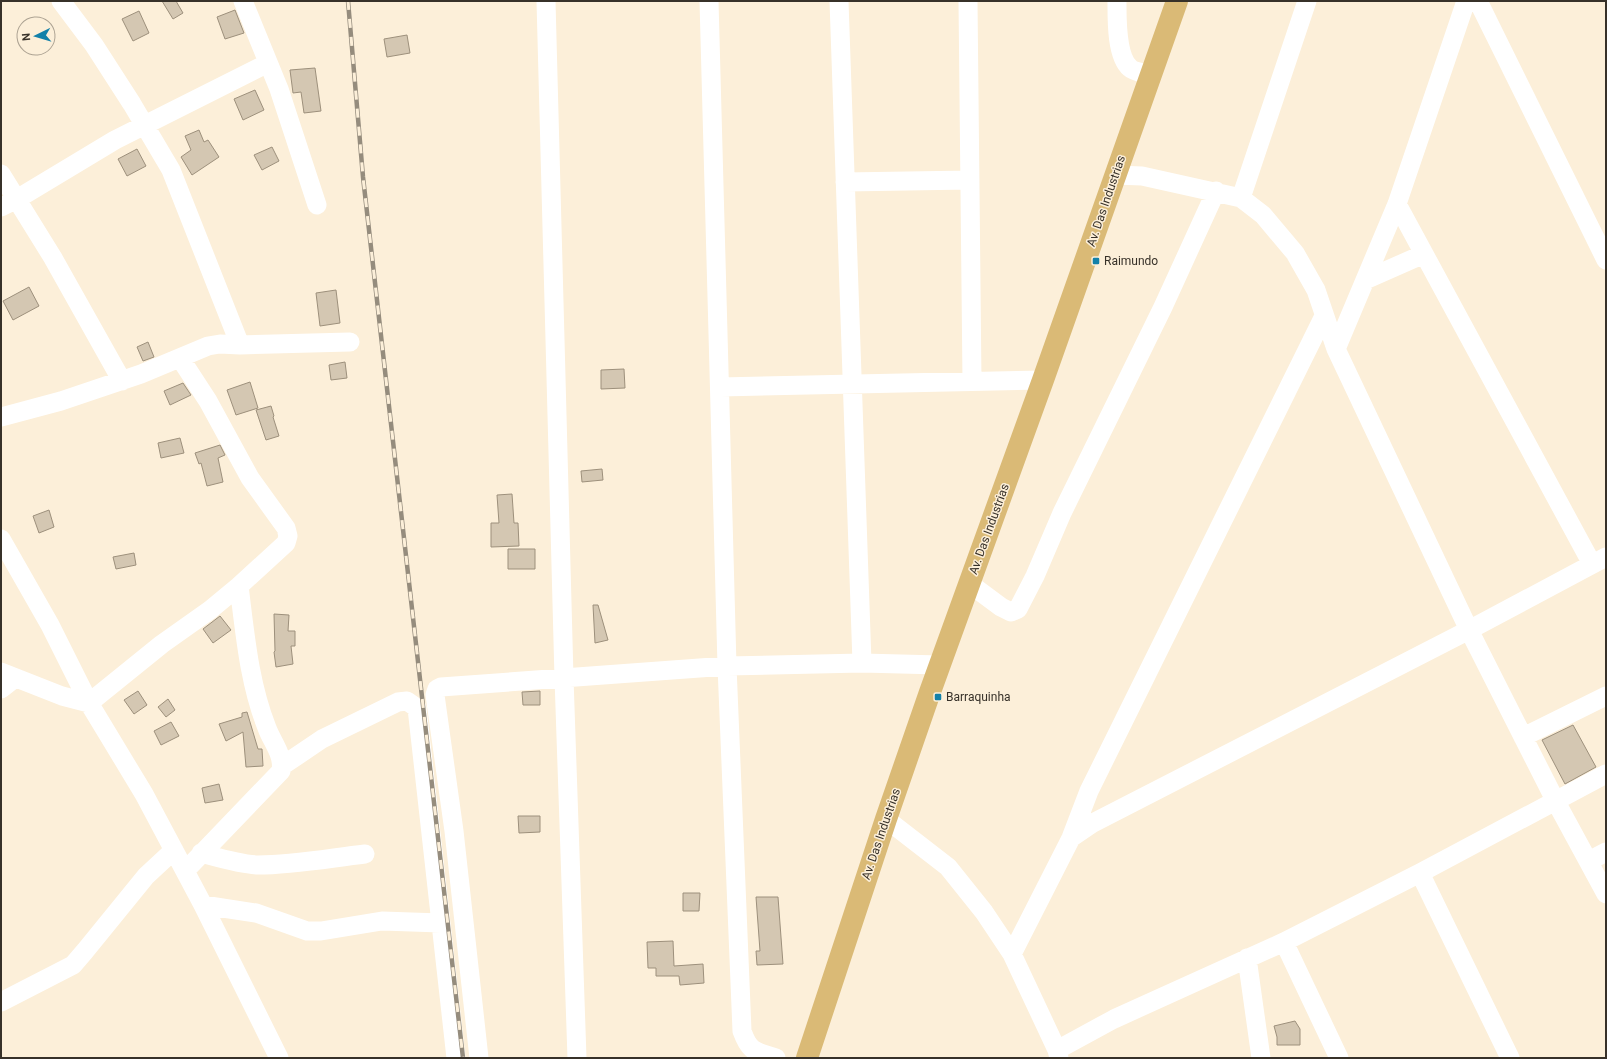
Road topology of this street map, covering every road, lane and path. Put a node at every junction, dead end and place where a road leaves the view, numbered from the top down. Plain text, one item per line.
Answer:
1 (61, 1) edge
2 (243, 1) edge
3 (546, 1) edge
4 (709, 1) edge
5 (839, 1) edge
6 (968, 1) edge
7 (1117, 1) edge
8 (1177, 1) edge
9 (1307, 1) edge
10 (1466, 1) edge
11 (1478, 1) edge
12 (268, 63) junction
13 (1151, 75) junction
14 (145, 126) junction
15 (1, 174) edge
16 (1115, 175) junction
17 (970, 180) junction
18 (845, 182) junction
19 (1216, 191) junction
20 (1241, 198) junction
21 (9, 203) edge
22 (1397, 204) junction
23 (317, 205) dead end
24 (1424, 254) junction
25 (1606, 260) edge
26 (1365, 280) junction
27 (1324, 316) junction
28 (350, 342) dead end
29 (240, 345) junction
30 (1336, 349) junction
31 (180, 358) junction
32 (972, 380) junction
33 (1043, 380) junction
34 (122, 381) junction
35 (853, 384) junction
36 (720, 387) junction
37 (1, 416) edge
38 (1, 539) edge
39 (1599, 560) edge
40 (970, 584) junction
41 (239, 586) junction
42 (1469, 630) junction
43 (862, 663) junction
44 (940, 665) junction
45 (727, 666) junction
46 (564, 678) junction
47 (6, 680) edge
48 (1606, 696) edge
49 (89, 703) junction
50 (1523, 737) junction
51 (282, 766) junction
52 (1606, 774) edge
53 (1555, 800) junction
54 (886, 819) junction
55 (1071, 838) junction
56 (174, 850) junction
57 (1606, 852) edge
58 (201, 853) junction
59 (365, 854) dead end
60 (1589, 861) junction
61 (185, 871) junction
62 (1420, 873) junction
63 (1606, 894) edge
64 (203, 905) junction
65 (441, 923) junction
66 (1284, 942) junction
67 (1012, 954) junction
68 (1247, 958) junction
69 (1, 1002) edge
70 (1058, 1054) edge
71 (279, 1058) edge
72 (456, 1058) edge
73 (479, 1058) edge
74 (577, 1058) edge
75 (776, 1058) edge
76 (807, 1058) edge
77 (1261, 1058) edge
78 (1339, 1058) edge
79 (1510, 1058) edge

1 - 14 street
2 - 12 street
3 - 46 street
4 - 36 street
5 - 18 street
6 - 17 street
7 - 13 street
8 - 13 main road, Av. Das Industrias
9 - 20 street
10 - 22 street
11 - 25 street
12 - 14 street
12 - 23 street
13 - 16 main road, Av. Das Industrias
14 - 21 street
14 - 29 street
15 - 21 street
16 - 19 street
16 - 33 main road, Av. Das Industrias
17 - 18 street
17 - 32 street
18 - 35 street
19 - 20 street
19 - 40 street
20 - 27 street
21 - 34 street
22 - 24 street
22 - 26 street
24 - 26 street
24 - 39 street
26 - 30 street
27 - 30 street
27 - 55 street
28 - 29 street
29 - 31 street
30 - 42 street
31 - 34 street
31 - 41 street
32 - 33 street
32 - 35 street
33 - 40 main road, Av. Das Industrias
34 - 37 street
35 - 36 street
35 - 43 street
36 - 45 street
38 - 49 street
39 - 42 street
40 - 44 main road, Av. Das Industrias
41 - 49 street
41 - 51 street
42 - 50 street
42 - 55 street
43 - 44 street
43 - 45 street
44 - 54 main road, Av. Das Industrias
45 - 46 street
45 - 75 street
46 - 73 street
46 - 74 street
47 - 49 street
48 - 50 street
49 - 56 street
50 - 53 street
51 - 58 street
51 - 65 street
52 - 53 street
53 - 60 street
53 - 62 street
54 - 67 street
54 - 76 main road, Av. Das Industrias
55 - 67 street
56 - 61 street
56 - 69 street
57 - 60 street
58 - 59 street
58 - 61 street
60 - 63 street
61 - 64 street
62 - 66 street
62 - 79 street
64 - 65 street
64 - 71 street
65 - 72 street
66 - 68 street
66 - 78 street
67 - 70 street
68 - 70 street
68 - 77 street

